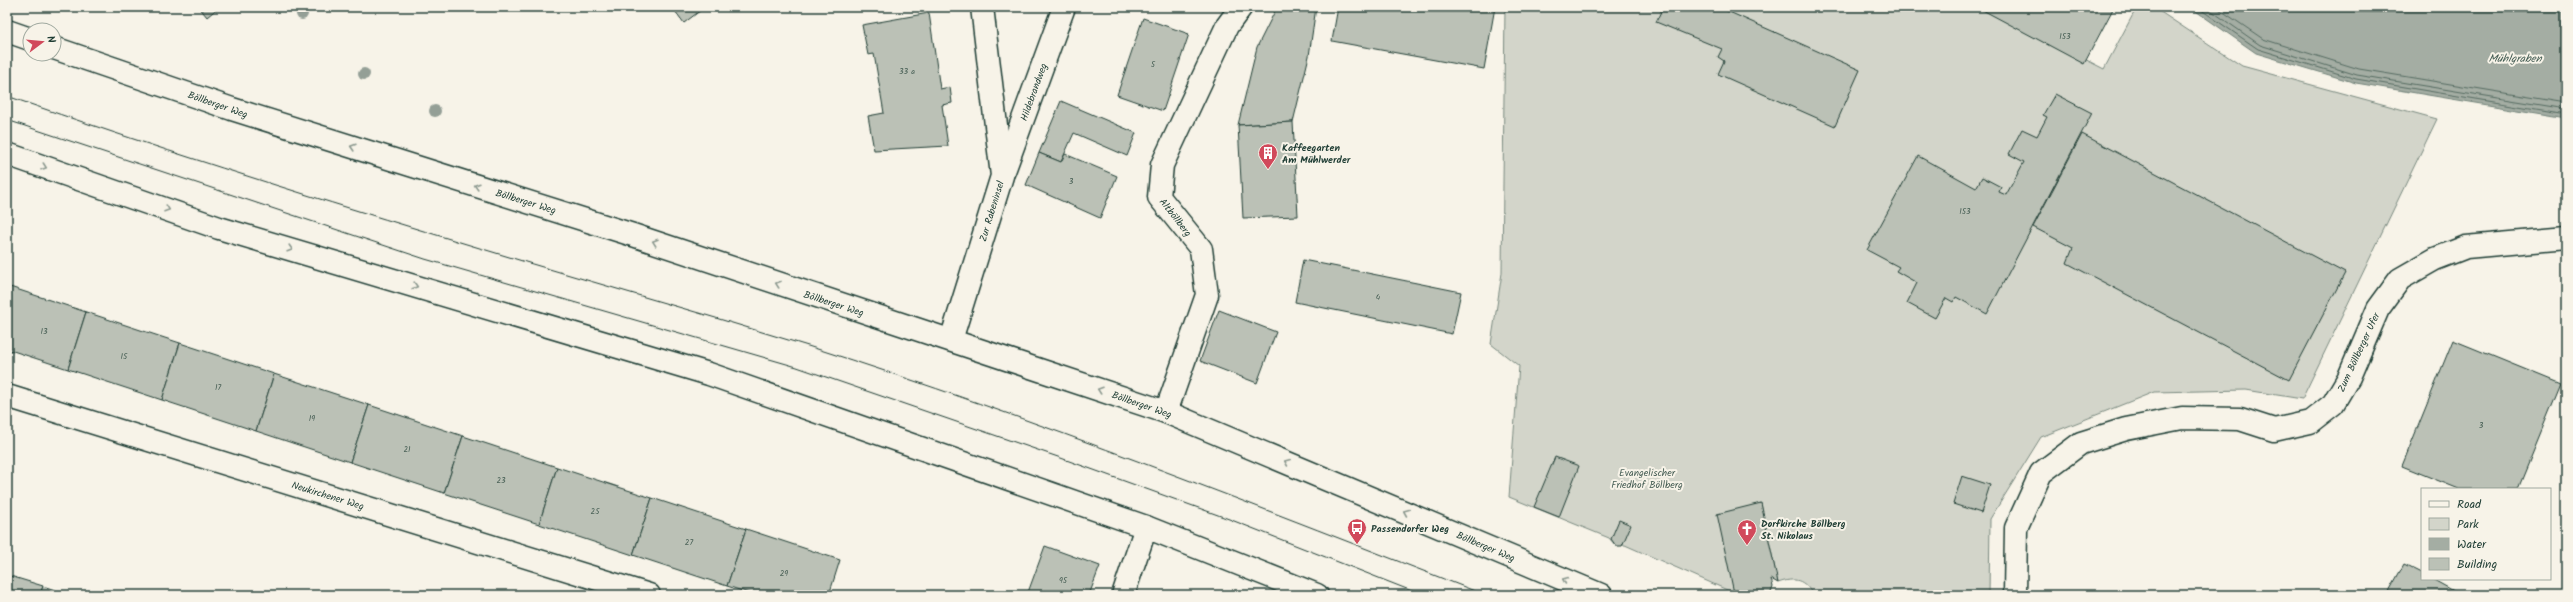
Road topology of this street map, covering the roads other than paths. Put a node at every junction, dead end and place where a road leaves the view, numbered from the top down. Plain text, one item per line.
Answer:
1 (982, 7) edge
2 (1064, 7) edge
3 (1241, 7) edge
4 (7, 31) edge
5 (22, 36) edge
6 (62, 51) edge
7 (7, 154) edge
8 (1002, 176) junction
9 (2566, 238) edge
10 (951, 340) junction
11 (7, 396) edge
12 (1166, 412) junction
13 (1146, 527) junction
14 (649, 595) edge
15 (1123, 595) edge
16 (1317, 595) edge
17 (1601, 595) edge
18 (2015, 595) edge

1 - 8 street, Zur Rabeninsel
2 - 8 street, Hildebrandweg
3 - 12 street, Altböllberg
4 - 5 street
10 -> 6 street, Böllberger Weg
7 -> 13 street
8 - 10 street, Zur Rabeninsel
9 - 18 street, Zum Böllberger Ufer
12 -> 10 street, Böllberger Weg
11 - 14 street, Neukirchener Weg
17 -> 12 street, Böllberger Weg
13 - 15 street
13 - 16 street

